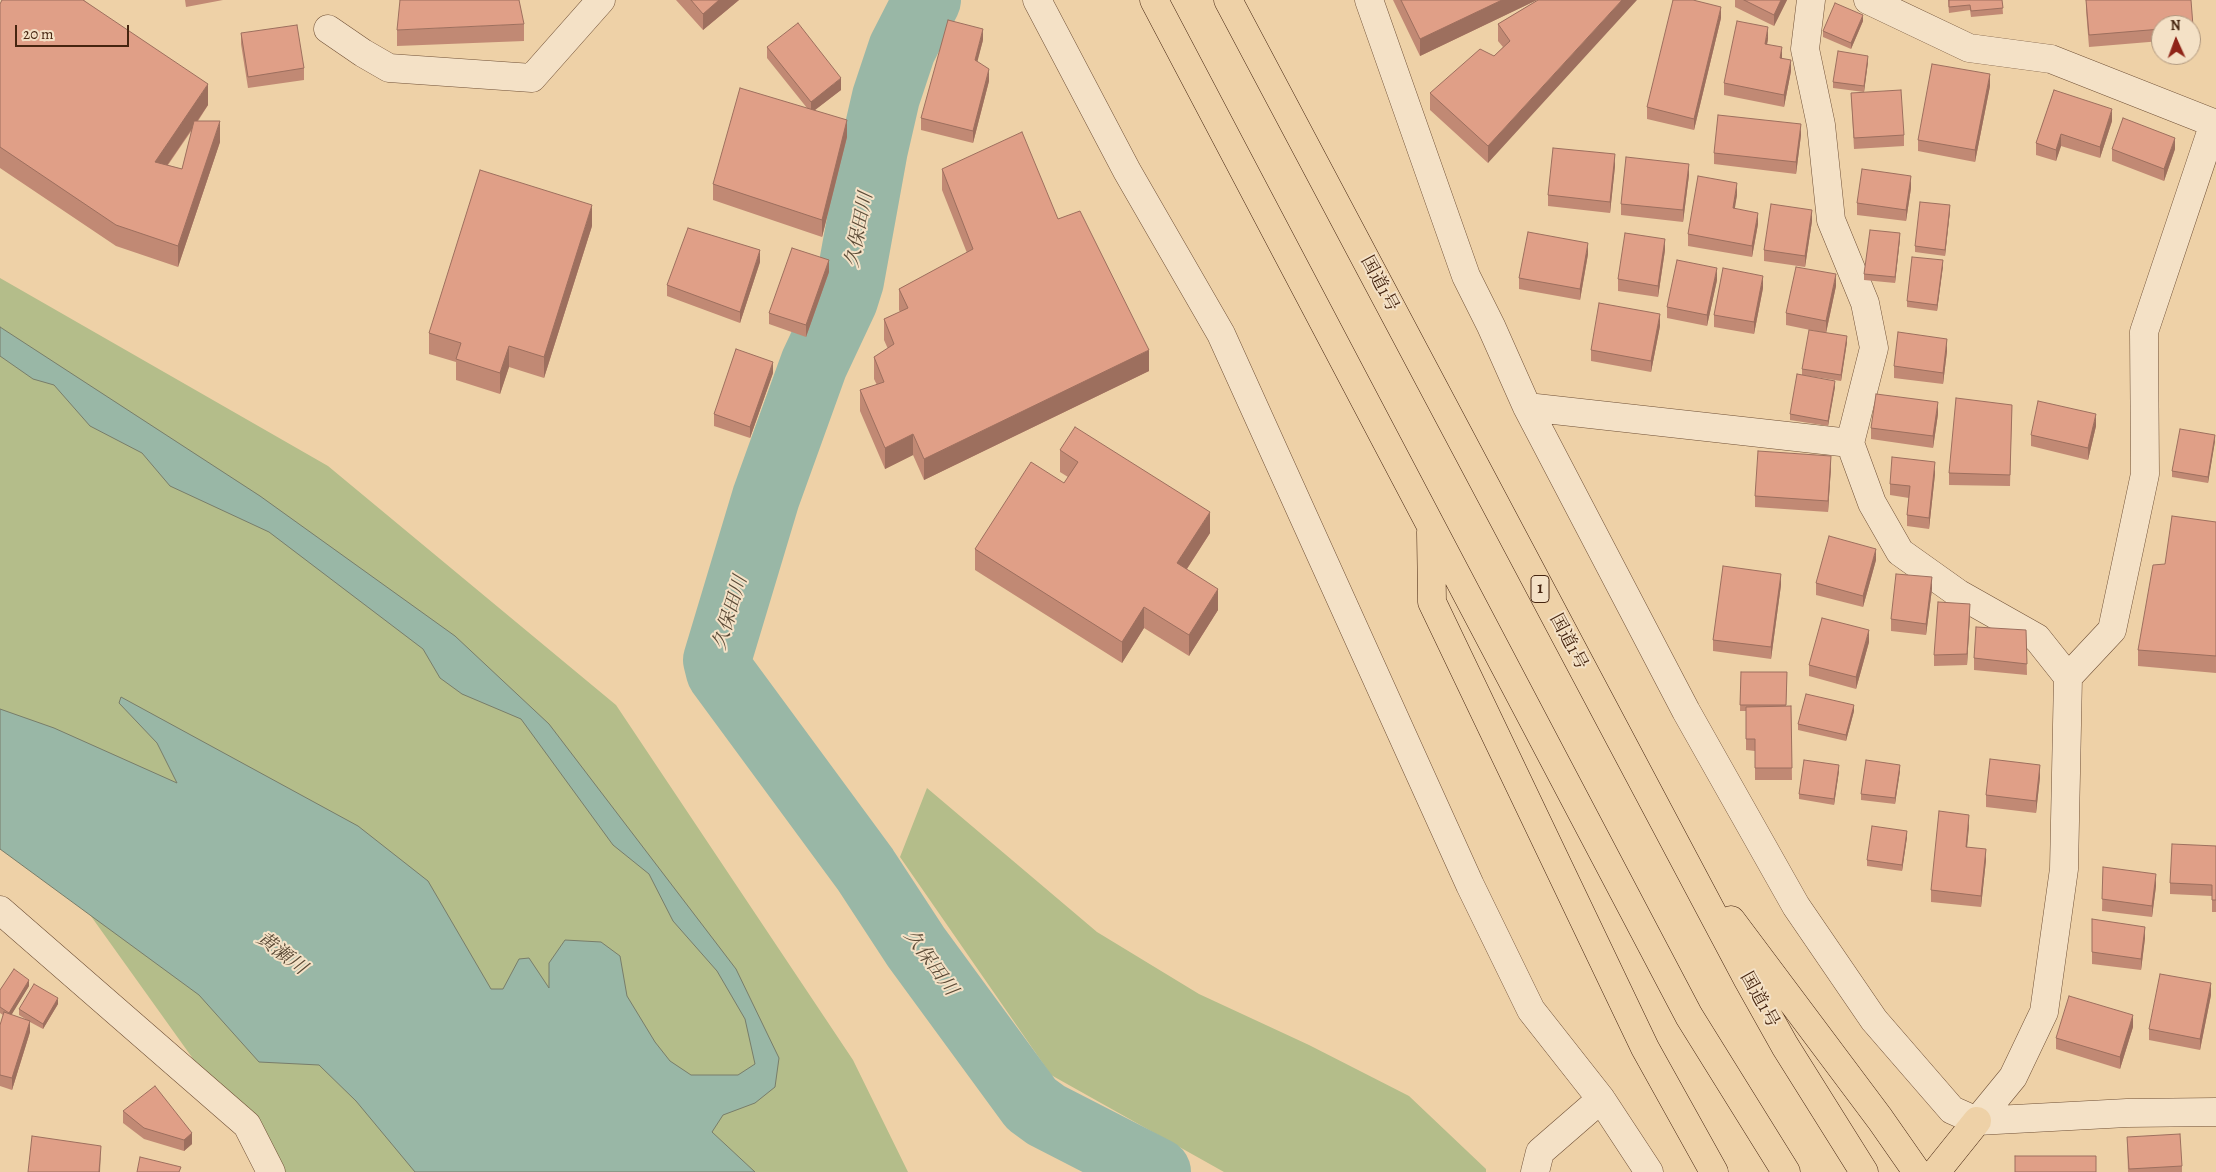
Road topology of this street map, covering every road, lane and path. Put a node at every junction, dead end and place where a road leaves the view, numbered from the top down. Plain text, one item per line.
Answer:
1 (601, 0) edge
2 (1036, 0) edge
3 (1154, 0) edge
4 (1228, 0) edge
5 (1368, 0) edge
6 (1812, 0) edge
7 (1868, 0) edge
8 (328, 29) dead end
9 (2215, 124) edge
10 (1527, 407) junction
11 (1850, 443) junction
12 (1431, 526) junction
13 (2068, 677) junction
14 (1671, 838) junction
15 (0, 910) edge
16 (1601, 1099) junction
17 (2216, 1112) edge
18 (1977, 1121) junction
19 (271, 1172) edge
20 (1535, 1172) edge
21 (1648, 1172) edge
22 (1714, 1172) edge
23 (1786, 1172) edge
24 (1864, 1172) edge
25 (1917, 1172) edge
26 (1936, 1172) edge

1 - 8 street
2 - 16 street
3 - 12 highway
4 - 14 highway, 国道1号 / 1
5 - 10 street
6 - 11 street
7 - 9 street
9 - 13 street
10 - 11 street
10 - 18 street
11 - 13 street
12 - 22 highway
12 - 23 highway
13 - 18 street
14 - 24 highway, 国道1号 / 1
14 - 25 highway
15 - 19 street
16 - 20 street
16 - 21 street
17 - 18 street
18 - 26 highway

